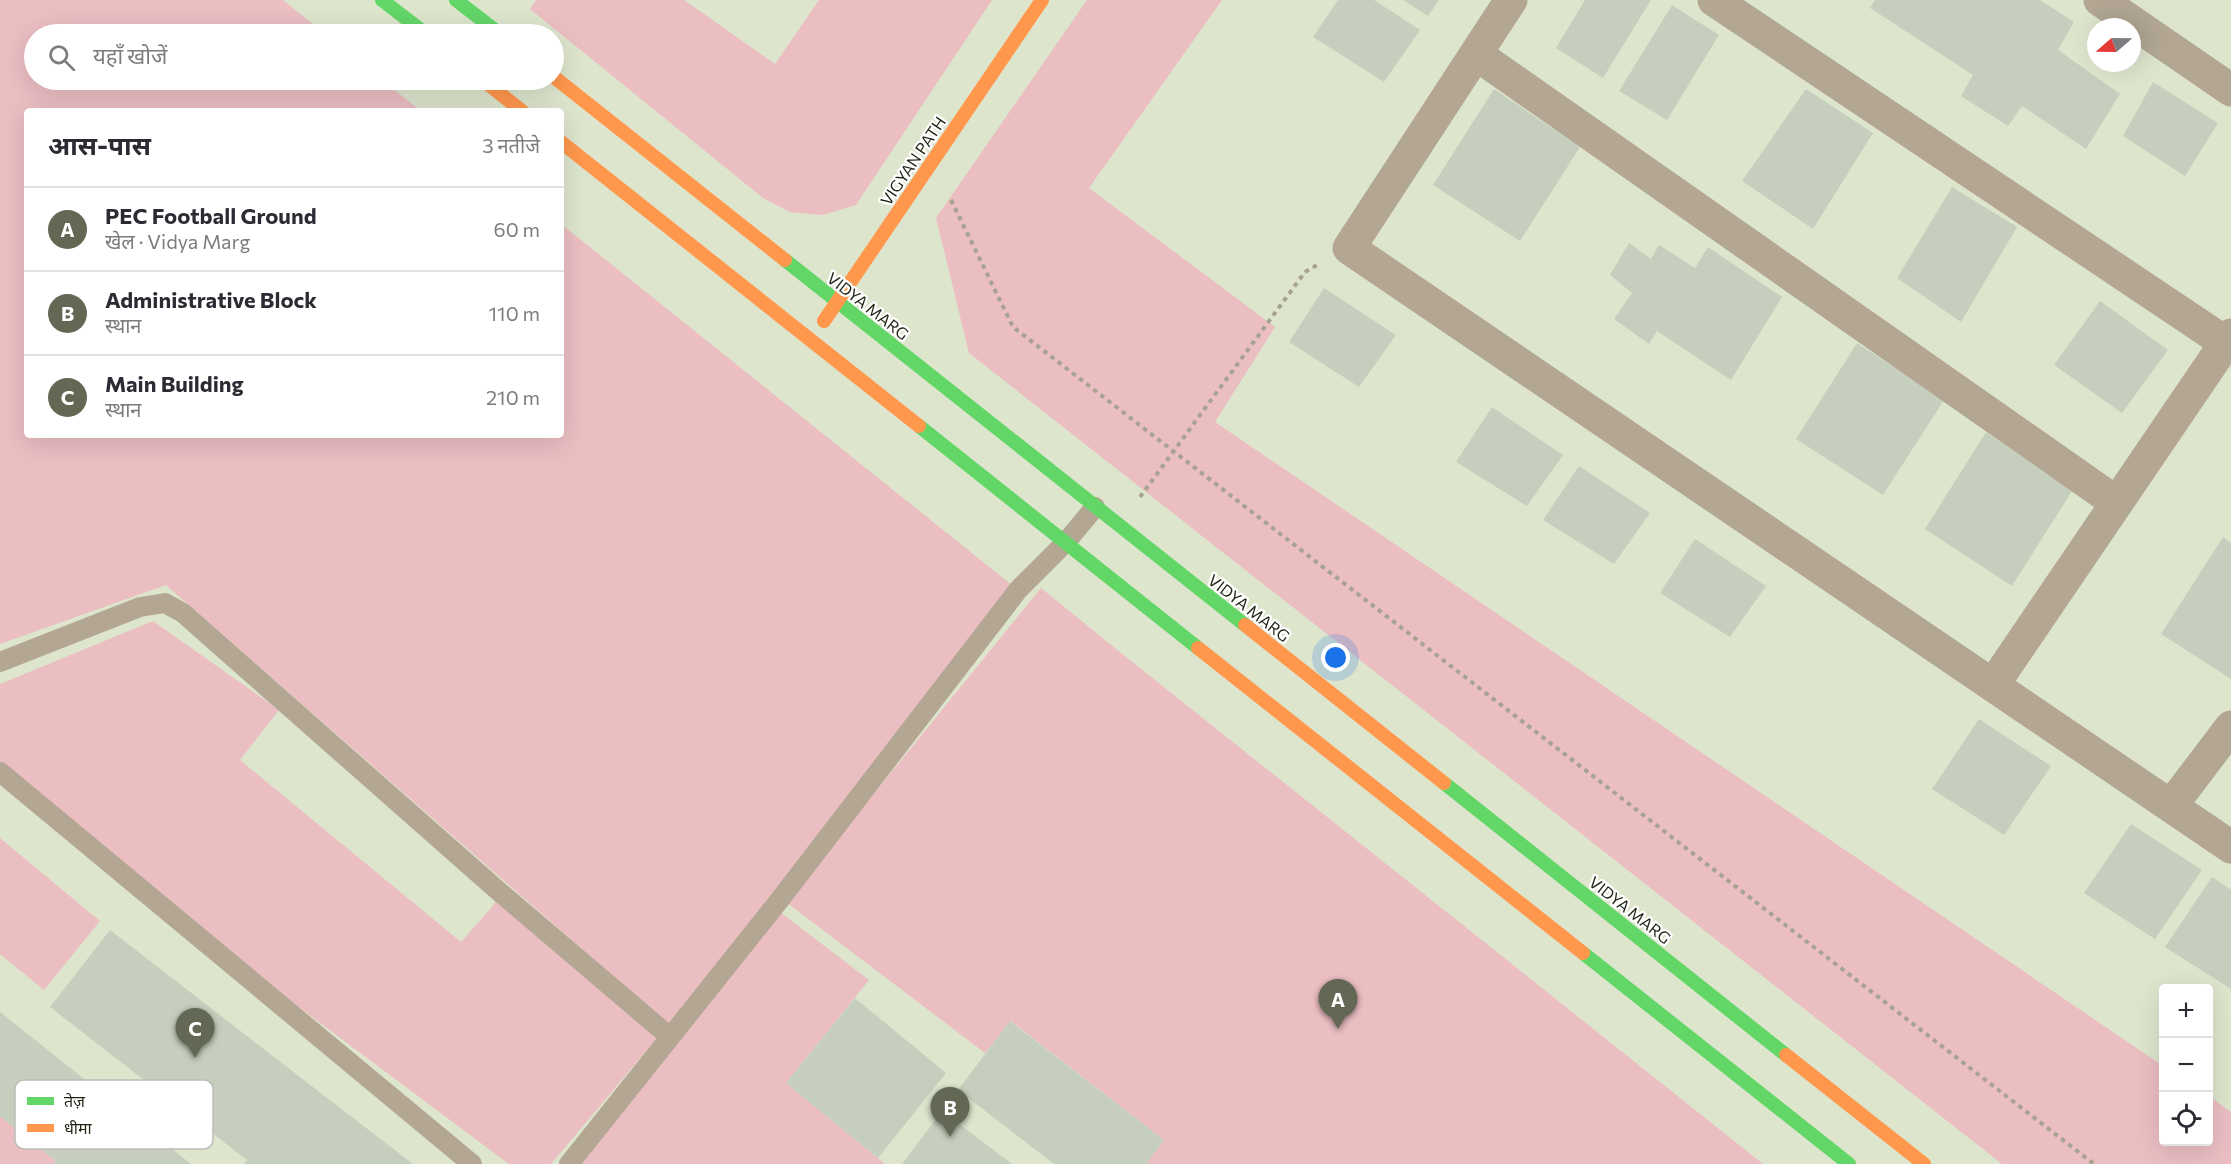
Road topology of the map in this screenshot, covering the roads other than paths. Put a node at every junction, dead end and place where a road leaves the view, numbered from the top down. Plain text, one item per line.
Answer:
1 (382, 0) edge
2 (456, 0) edge
3 (1042, 0) edge
4 (1511, 0) edge
5 (1714, 0) edge
6 (2100, 0) edge
7 (413, 24) edge
8 (487, 24) edge
9 (1476, 54) junction
10 (564, 85) edge
11 (496, 90) edge
12 (2231, 90) edge
13 (518, 108) edge
14 (564, 144) edge
15 (837, 303) junction
16 (2229, 339) edge
17 (811, 340) junction
18 (2117, 503) junction
19 (1095, 507) junction
20 (1066, 542) junction
21 (0, 662) edge
22 (1993, 685) junction
23 (2231, 727) edge
24 (0, 772) edge
25 (2171, 806) junction
26 (2231, 847) edge
27 (670, 1037) junction
28 (472, 1164) edge
29 (569, 1164) edge
30 (1849, 1164) edge
31 (1924, 1164) edge

1 - 7 main road
2 - 8 main road
3 - 15 main road, VIGYAN PATH
4 - 9 street
5 - 16 street
6 - 12 street
9 - 18 street
9 - 22 street
10 - 15 main road, VIDYA MARG
11 - 13 main road
14 - 17 main road
15 - 17 main road, VIGYAN PATH
15 - 19 main road, VIDYA MARG
16 - 18 street
17 - 20 main road
18 - 22 street
19 - 20 lane
19 - 31 main road, VIDYA MARG
20 - 27 lane
20 - 30 main road
21 - 27 lane
22 - 25 street
23 - 25 street
24 - 28 lane
25 - 26 street
27 - 29 lane

